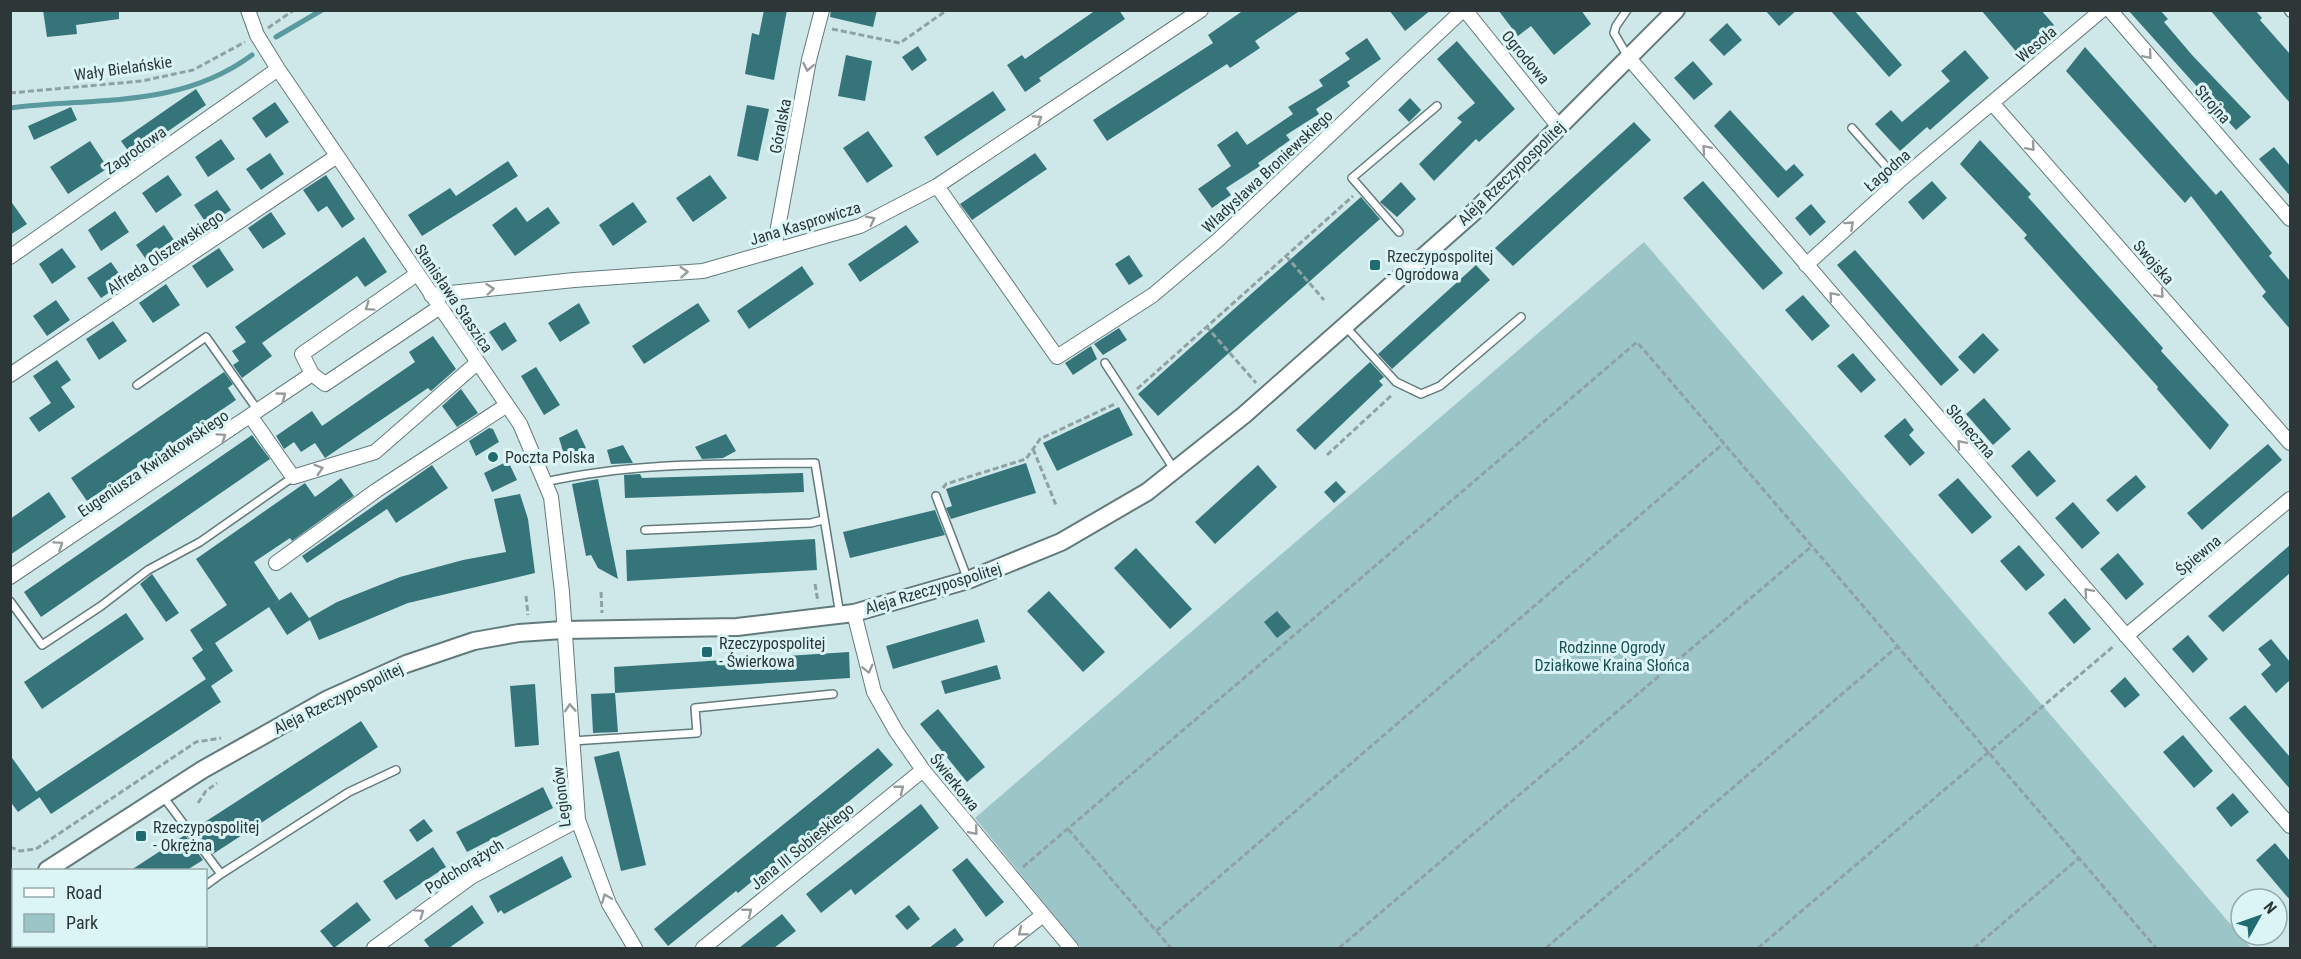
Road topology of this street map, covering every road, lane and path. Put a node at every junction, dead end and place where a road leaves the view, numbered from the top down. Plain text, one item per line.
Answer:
1 (248, 10) edge
2 (294, 10) edge
3 (822, 10) edge
4 (947, 10) edge
5 (1201, 10) edge
6 (1464, 10) edge
7 (1627, 10) edge
8 (1676, 10) edge
9 (2102, 10) edge
10 (2110, 10) edge
11 (818, 26) junction
12 (257, 35) junction
13 (1628, 57) junction
14 (278, 69) junction
15 (10, 93) edge
16 (1992, 104) junction
17 (1437, 106) dead end
18 (1559, 126) junction
19 (1852, 128) dead end
20 (337, 156) junction
21 (1899, 181) junction
22 (936, 186) junction
23 (1361, 188) junction
24 (2290, 219) edge
25 (1399, 232) dead end
26 (774, 249) junction
27 (1286, 256) junction
28 (10, 257) edge
29 (1806, 265) junction
30 (417, 274) junction
31 (431, 295) junction
32 (1324, 300) dead end
33 (440, 307) junction
34 (1521, 317) dead end
35 (1206, 326) junction
36 (1345, 326) junction
37 (478, 362) junction
38 (1105, 363) dead end
39 (1244, 370) dead end
40 (312, 374) junction
41 (10, 375) edge
42 (137, 385) dead end
43 (1403, 385) junction
44 (1126, 399) junction
45 (507, 405) junction
46 (255, 415) junction
47 (1724, 443) junction
48 (2290, 443) edge
49 (1033, 449) junction
50 (1327, 455) dead end
51 (1175, 471) junction
52 (293, 477) junction
53 (544, 482) junction
54 (936, 496) joint
55 (2290, 499) edge
56 (1056, 505) dead end
57 (823, 520) junction
58 (645, 530) dead end
59 (1812, 546) junction
60 (276, 563) dead end
61 (10, 577) edge
62 (968, 580) junction
63 (10, 601) edge
64 (847, 614) junction
65 (563, 630) junction
66 (2126, 636) junction
67 (1898, 646) junction
68 (833, 694) dead end
69 (572, 741) junction
70 (196, 742) dead end
71 (1989, 753) junction
72 (396, 770) dead end
73 (923, 770) junction
74 (223, 779) dead end
75 (162, 795) junction
76 (198, 803) dead end
77 (578, 820) junction
78 (2290, 826) edge
79 (1068, 829) junction
80 (10, 847) edge
81 (2079, 858) junction
82 (48, 869) edge
83 (221, 874) junction
84 (1011, 877) junction
85 (207, 884) edge
86 (1043, 915) junction
87 (1156, 931) junction
88 (374, 948) edge
89 (635, 948) edge
90 (703, 948) edge
91 (1001, 948) edge
92 (1071, 948) edge
93 (1171, 948) edge
94 (1340, 948) edge
95 (1546, 948) edge
96 (1758, 948) edge
97 (1974, 948) edge
98 (2156, 948) edge

1 - 12 street, Stanisława Staszica
2 - 12 path, Wały Bielańskie
3 - 11 street, Góralska
4 - 11 path
22 -> 5 street, Jana Kasprowicza
6 - 18 street, Ogrodowa
6 - 22 street, Władysława Broniewskiego
7 - 13 lane
8 - 13 street, Aleja Rzeczypospolitej
9 - 16 street, Wesoła
10 -> 24 street, Strojna
11 -> 26 street, Góralska
12 - 14 street, Stanisława Staszica
12 - 15 path, Wały Bielańskie
13 - 18 street, Aleja Rzeczypospolitej
29 -> 13 street, Słoneczna
14 - 20 street, Stanisława Staszica
14 - 28 street, Zagrodowa
16 - 21 street, Łagodna
16 -> 48 street, Swojska
17 - 23 lane
18 - 36 street, Aleja Rzeczypospolitej
19 - 21 lane
20 - 30 street, Stanisława Staszica
20 - 41 street, Alfreda Olszewskiego
29 -> 21 street, Łagodna
26 -> 22 street, Jana Kasprowicza
23 - 25 lane
23 - 27 path
31 -> 26 street, Jana Kasprowicza
27 - 32 path
27 - 35 path
66 -> 29 street, Słoneczna
30 - 31 street, Stanisława Staszica
30 -> 40 street
31 - 33 street, Stanisława Staszica
33 - 37 street, Stanisława Staszica
33 - 40 street
34 - 43 lane
35 - 39 path
35 - 44 path
36 - 43 lane
36 - 51 street, Aleja Rzeczypospolitej
37 - 45 street, Stanisława Staszica
52 -> 37 street
38 - 44 lane
46 -> 40 street, Eugeniusza Kwiatkowskiego
42 - 46 lane
43 - 50 path
44 - 49 path
44 - 51 lane
45 - 53 street, Stanisława Staszica
45 - 60 street
46 - 52 street
61 -> 46 street, Eugeniusza Kwiatkowskiego
47 - 59 path
47 - 79 path
47 - 87 path
49 - 54 path
49 - 56 path
51 - 62 street, Aleja Rzeczypospolitej
52 - 63 lane
53 - 57 lane
53 - 65 street, Stanisława Staszica
54 - 62 lane
55 - 66 street, Śpiewna
57 - 58 lane
57 - 64 lane
59 - 67 path
59 - 94 path
62 - 64 street, Aleja Rzeczypospolitej
64 - 65 street, Aleja Rzeczypospolitej
64 -> 73 street, Świerkowa
69 -> 65 street, Legionów
65 - 75 street, Aleja Rzeczypospolitej
66 - 71 path
66 - 78 street, Słoneczna
67 - 71 path
67 - 95 path
68 - 69 lane
69 - 77 street, Legionów
70 - 80 path
71 - 81 path
71 - 96 path
72 - 83 lane
73 -> 84 street, Świerkowa
90 -> 73 street, Jana III Sobieskiego
74 - 76 path
75 - 82 street, Aleja Rzeczypospolitej
75 - 83 lane
88 -> 77 street, Podchorążych
89 -> 77 street, Legionów
79 - 84 path
79 - 87 path
81 - 97 path
81 - 98 path
83 - 85 lane
84 - 86 street, Świerkowa
86 -> 91 street
86 - 92 street, Świerkowa
87 - 93 path

